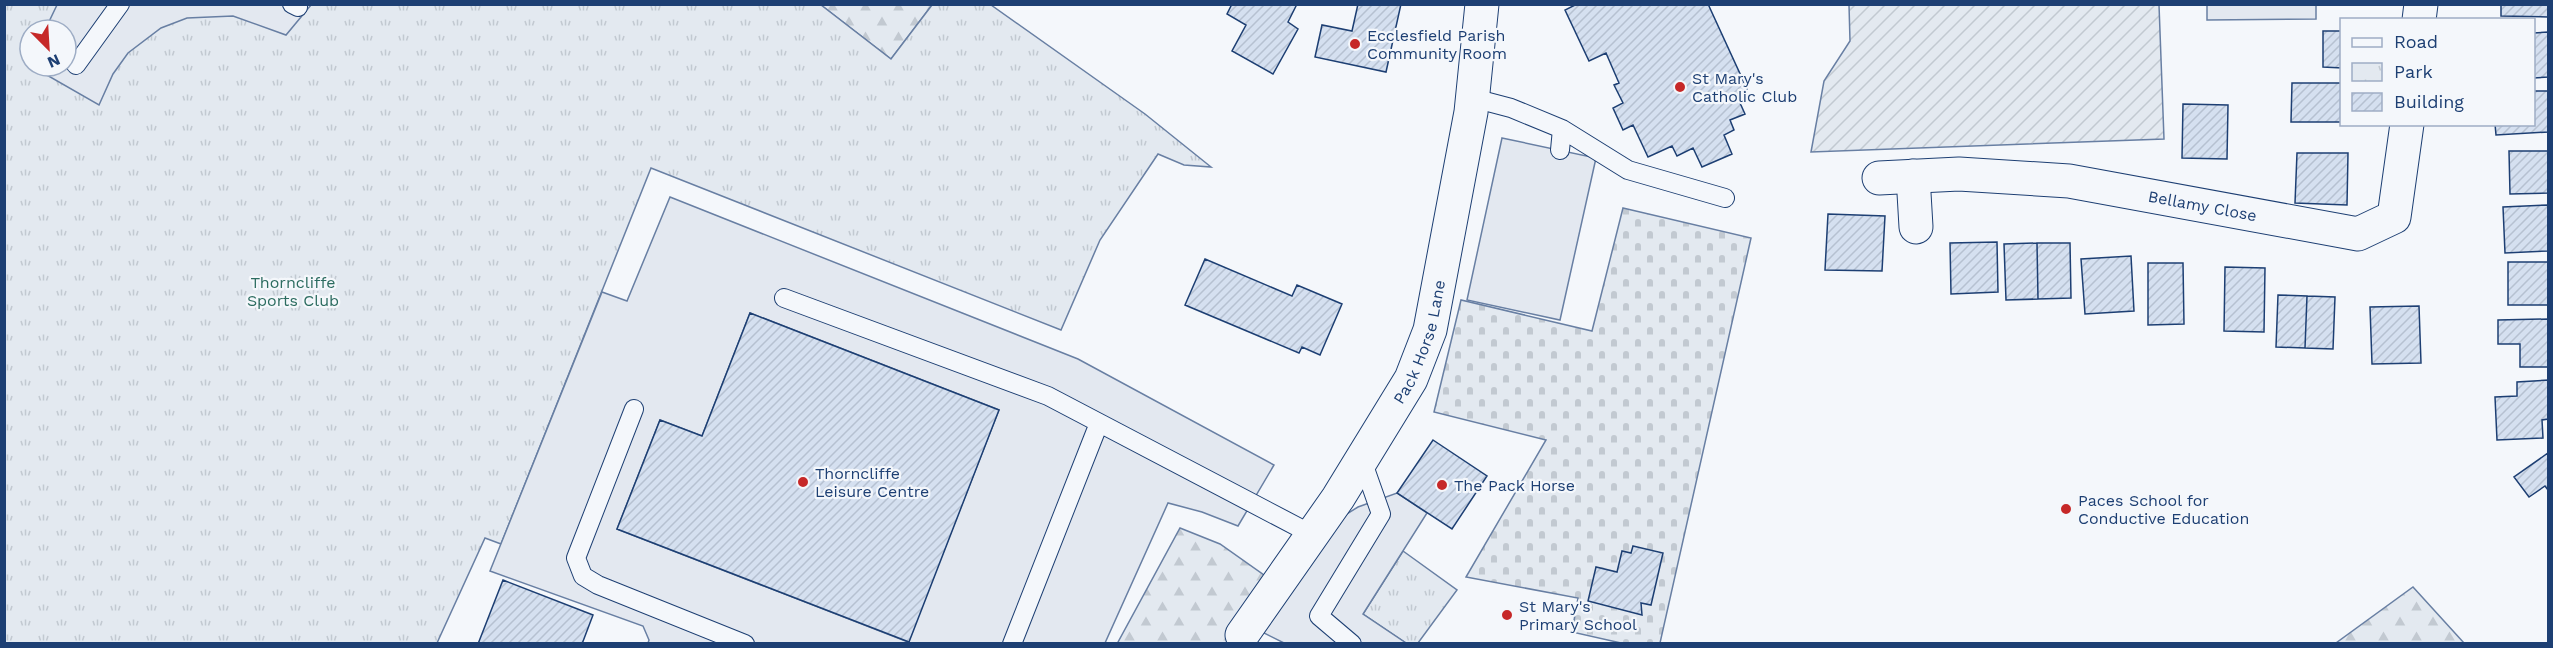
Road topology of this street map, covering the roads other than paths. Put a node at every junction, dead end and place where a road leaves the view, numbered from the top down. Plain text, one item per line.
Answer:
1 (120, 4) edge
2 (1482, 4) edge
3 (78, 62) edge
4 (1473, 98) junction
5 (2407, 126) edge
6 (1562, 129) junction
7 (1560, 150) dead end
8 (1912, 176) junction
9 (1880, 178) dead end
10 (1725, 198) dead end
11 (1916, 227) dead end
12 (784, 298) dead end
13 (634, 409) dead end
14 (1099, 423) junction
15 (1362, 460) junction
16 (1313, 535) junction
17 (1243, 641) edge
18 (745, 644) edge
19 (1012, 644) edge
20 (1352, 644) edge

1 - 3 lane
2 - 4 street, Pack Horse Lane
4 - 6 lane
4 - 15 street, Pack Horse Lane
5 - 8 street, Bellamy Close
6 - 7 lane
6 - 10 lane
8 - 9 street, Bellamy Close
8 - 11 street
12 - 14 lane
13 - 18 lane
14 - 16 lane
14 - 19 lane
15 - 16 street, Pack Horse Lane
15 - 20 lane
16 - 17 street, Pack Horse Lane

